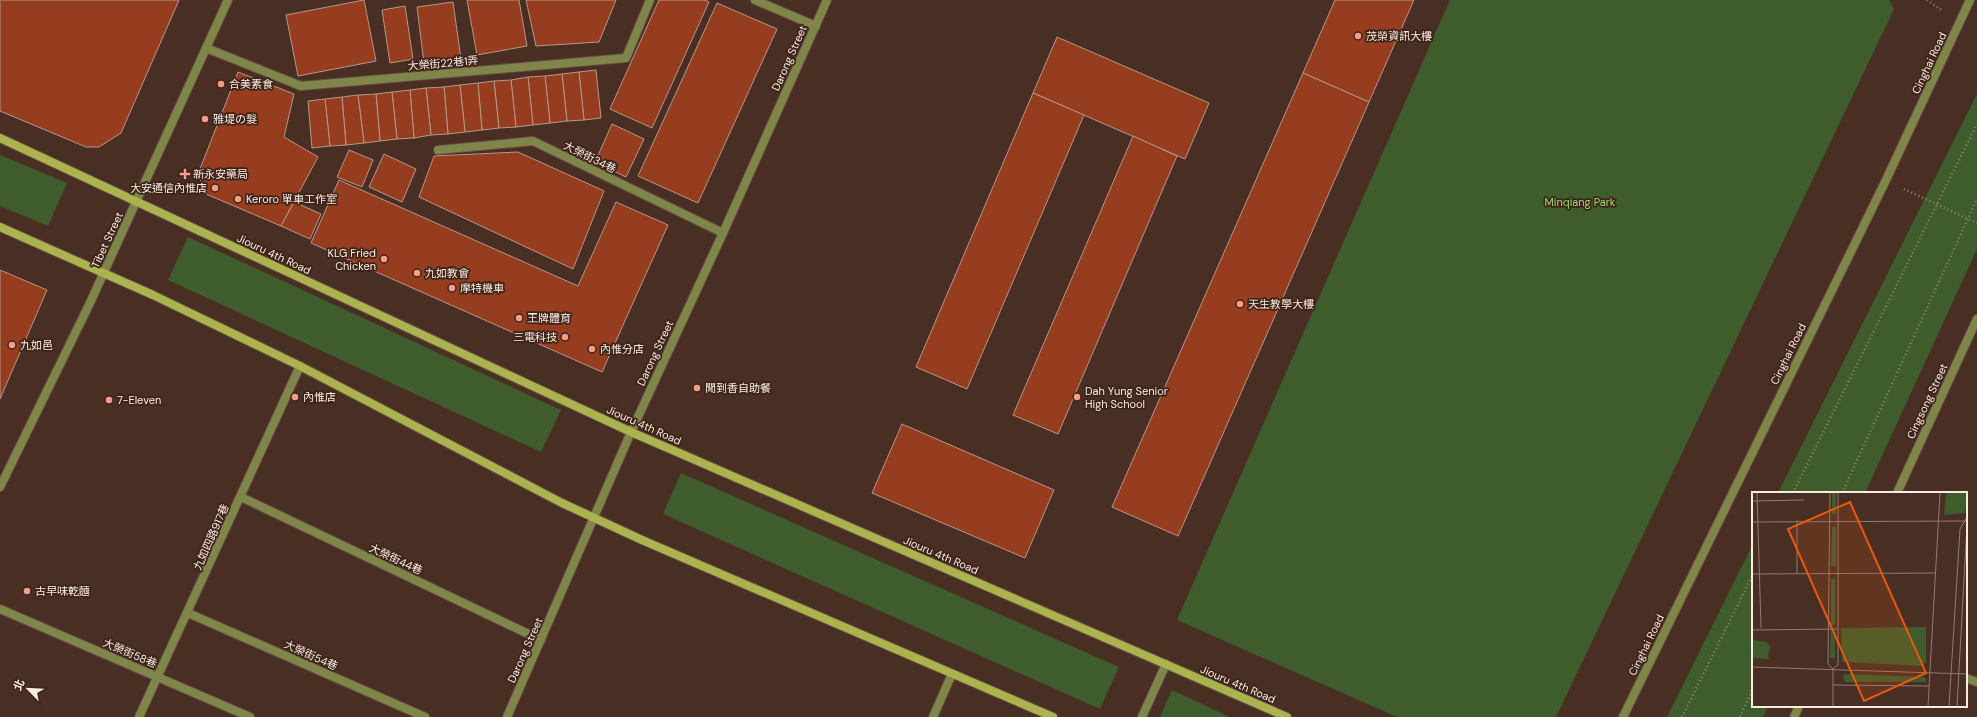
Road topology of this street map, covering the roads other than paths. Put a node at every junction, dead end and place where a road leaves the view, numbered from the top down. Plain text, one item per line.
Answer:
1 (228, 0) edge
2 (650, 0) edge
3 (755, 0) edge
4 (827, 0) edge
5 (1970, 0) edge
6 (816, 26) junction
7 (206, 48) junction
8 (0, 138) edge
9 (438, 150) dead end
10 (136, 203) junction
11 (0, 227) edge
12 (723, 233) junction
13 (103, 272) junction
14 (1977, 319) edge
15 (300, 366) junction
16 (631, 432) junction
17 (0, 487) edge
18 (1898, 492) edge
19 (241, 497) junction
20 (593, 517) junction
21 (0, 609) edge
22 (188, 613) junction
23 (541, 640) junction
24 (1166, 664) junction
25 (952, 674) junction
26 (159, 677) junction
27 (1967, 678) edge
28 (1977, 682) edge
29 (1799, 707) edge
30 (139, 717) edge
31 (250, 717) edge
32 (425, 717) edge
33 (507, 717) edge
34 (933, 717) edge
35 (1053, 717) edge
36 (1142, 717) edge
37 (1287, 717) edge
38 (1623, 717) edge
39 (1794, 717) edge

1 - 7 street, Tibet Street
2 - 7 street, 大榮街22巷1弄
3 - 6 street
4 - 6 street, Darong Street
5 - 38 street, Cinghai Road
6 - 12 street, Darong Street
7 - 10 street, Tibet Street
8 - 10 street, Jiouru 4th Road
9 - 12 street, 大榮街34巷
10 - 13 street, Tibet Street
10 - 16 street, Jiouru 4th Road
11 - 13 street
12 - 16 street, Darong Street
13 - 15 street
13 - 17 street, Tibet Street
14 - 18 street, Cingsong Street
15 - 19 street, 九如四路917巷
15 - 20 street
16 - 20 street, Darong Street
16 - 24 street, Jiouru 4th Road
19 - 22 street, 九如四路917巷
19 - 23 street, 大榮街44巷
20 - 23 street, Darong Street
20 - 25 street
21 - 26 street, 大榮街58巷
22 - 26 street, 九如四路917巷
22 - 32 street, 大榮街54巷
23 - 33 street, Darong Street
24 - 36 street
24 - 37 street, Jiouru 4th Road
25 - 34 street
25 - 35 street
26 - 30 street, 九如四路917巷
26 - 31 street, 大榮街58巷
27 - 28 street
29 - 39 street

